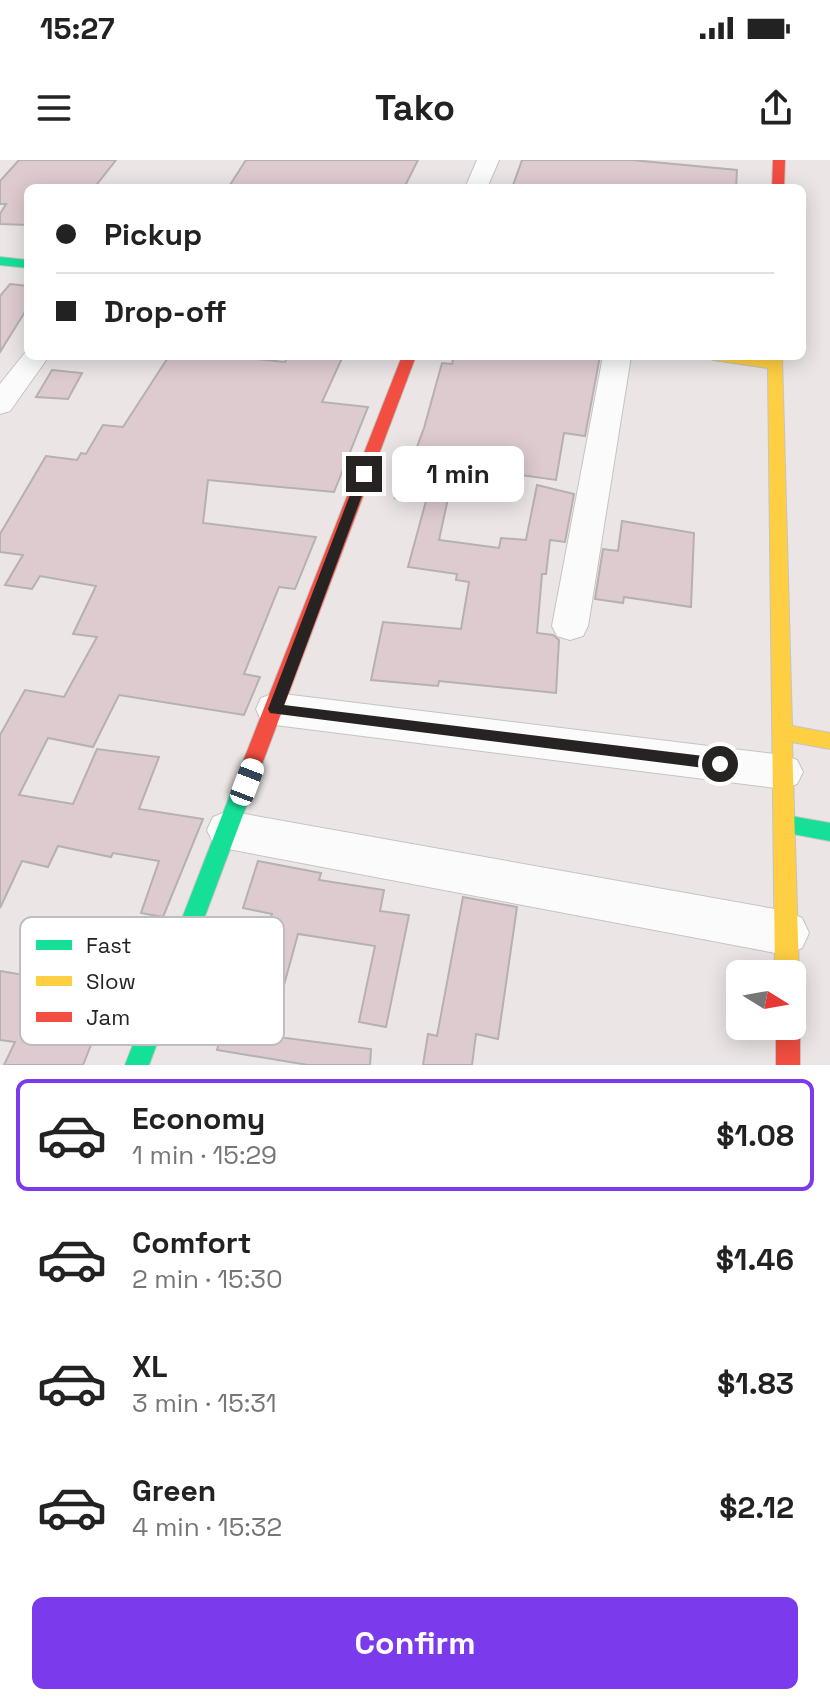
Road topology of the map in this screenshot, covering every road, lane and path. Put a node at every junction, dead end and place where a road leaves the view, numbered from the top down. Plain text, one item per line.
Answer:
1 (488, 160) edge
2 (779, 160) edge
3 (478, 184) edge
4 (778, 184) edge
5 (0, 261) edge
6 (24, 264) edge
7 (32, 360) edge
8 (407, 360) edge
9 (616, 360) edge
10 (774, 360) edge
11 (0, 405) edge
12 (570, 626) dead end
13 (275, 709) junction
14 (782, 732) junction
15 (830, 741) edge
16 (783, 772) junction
17 (785, 824) junction
18 (228, 830) junction
19 (830, 832) edge
20 (194, 917) edge
21 (787, 953) edge
22 (788, 1040) edge
23 (145, 1045) edge
24 (137, 1065) edge
25 (788, 1065) edge

1 - 3 street
2 - 4 street
5 - 6 street
7 - 11 street
8 - 13 street
9 - 12 street
10 - 14 street
13 - 16 street
13 - 18 street
14 - 15 street
14 - 16 street
16 - 17 street
17 - 19 street
17 - 21 street
18 - 20 street
18 - 21 street
22 - 25 street
23 - 24 street

